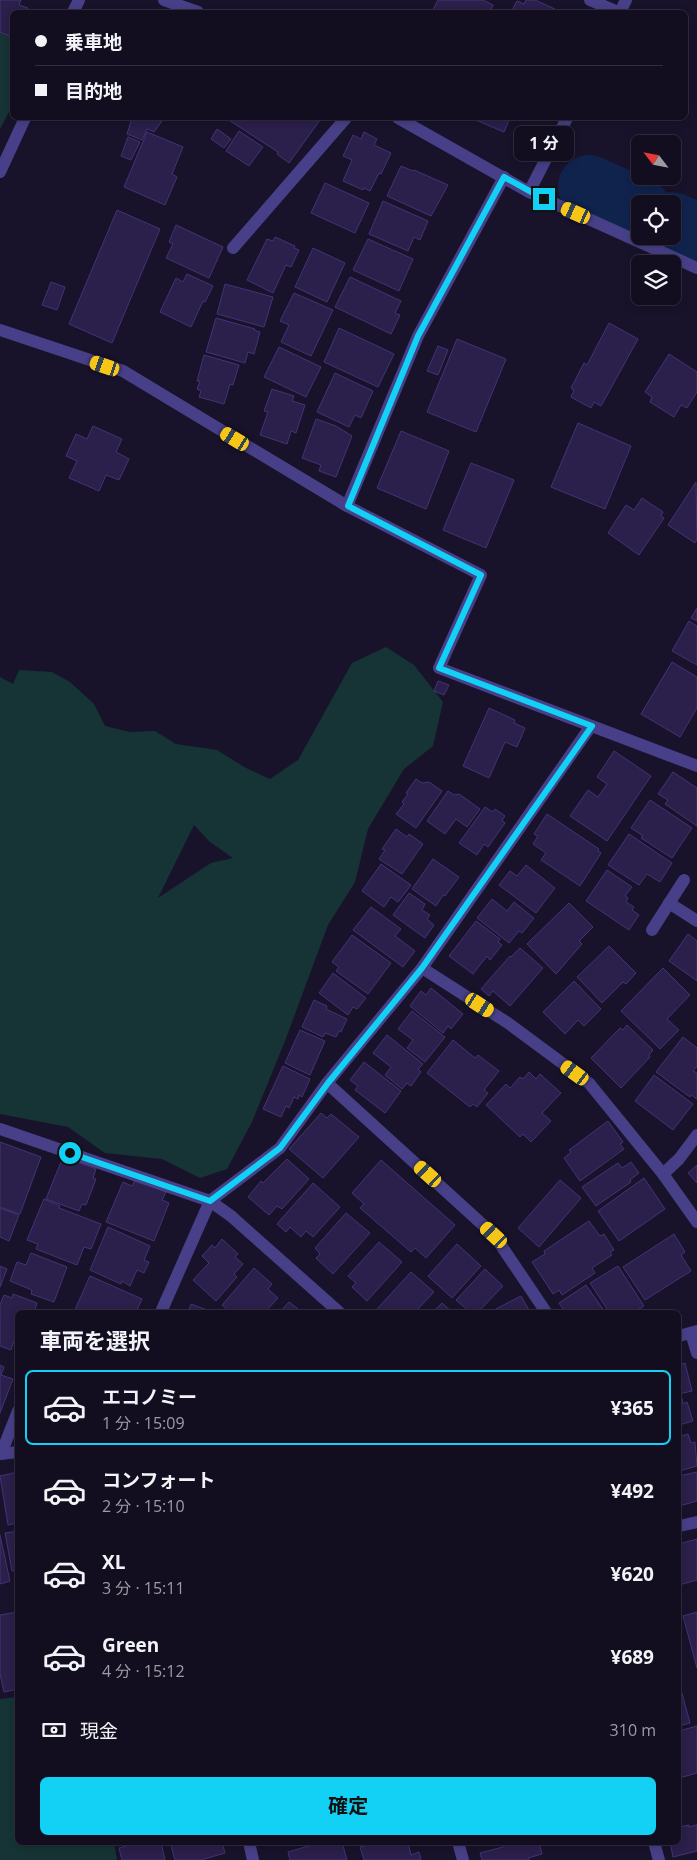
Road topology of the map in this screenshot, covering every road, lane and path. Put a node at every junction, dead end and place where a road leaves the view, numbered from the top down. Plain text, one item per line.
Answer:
1 (164, 0) edge
2 (590, 0) edge
3 (192, 10) edge
4 (614, 10) edge
5 (24, 120) edge
6 (344, 120) edge
7 (402, 120) edge
8 (566, 120) edge
9 (0, 172) edge
10 (504, 177) junction
11 (529, 192) junction
12 (233, 248) dead end
13 (697, 268) edge
14 (0, 330) edge
15 (348, 506) junction
16 (592, 726) junction
17 (697, 766) edge
18 (684, 880) dead end
19 (669, 903) junction
20 (697, 921) edge
21 (652, 930) dead end
22 (422, 968) junction
23 (328, 1083) junction
24 (0, 1129) edge
25 (697, 1135) edge
26 (664, 1174) junction
27 (210, 1201) junction
28 (697, 1222) edge
29 (162, 1310) edge
30 (337, 1310) edge
31 (545, 1310) edge
32 (689, 1333) edge
33 (697, 1353) edge
34 (15, 1419) edge
35 (15, 1452) edge
36 (0, 1454) edge
37 (697, 1522) edge
38 (681, 1526) edge
39 (250, 1845) edge
40 (459, 1845) edge
41 (655, 1845) edge
42 (253, 1860) edge
43 (463, 1860) edge
44 (658, 1860) edge

1 - 3 street
2 - 4 street
5 - 9 street
6 - 12 street
7 - 10 street
8 - 11 street
10 - 11 street
10 - 15 street
11 - 13 street
14 - 15 street
15 - 16 street
16 - 17 street
16 - 22 street
18 - 19 street
19 - 20 street
19 - 21 street
22 - 23 street
22 - 26 street
23 - 27 street
23 - 31 street
24 - 27 street
25 - 26 street
26 - 28 street
27 - 29 street
27 - 30 street
32 - 33 street
34 - 36 street
35 - 36 street
37 - 38 street
39 - 42 street
40 - 43 street
41 - 44 street

